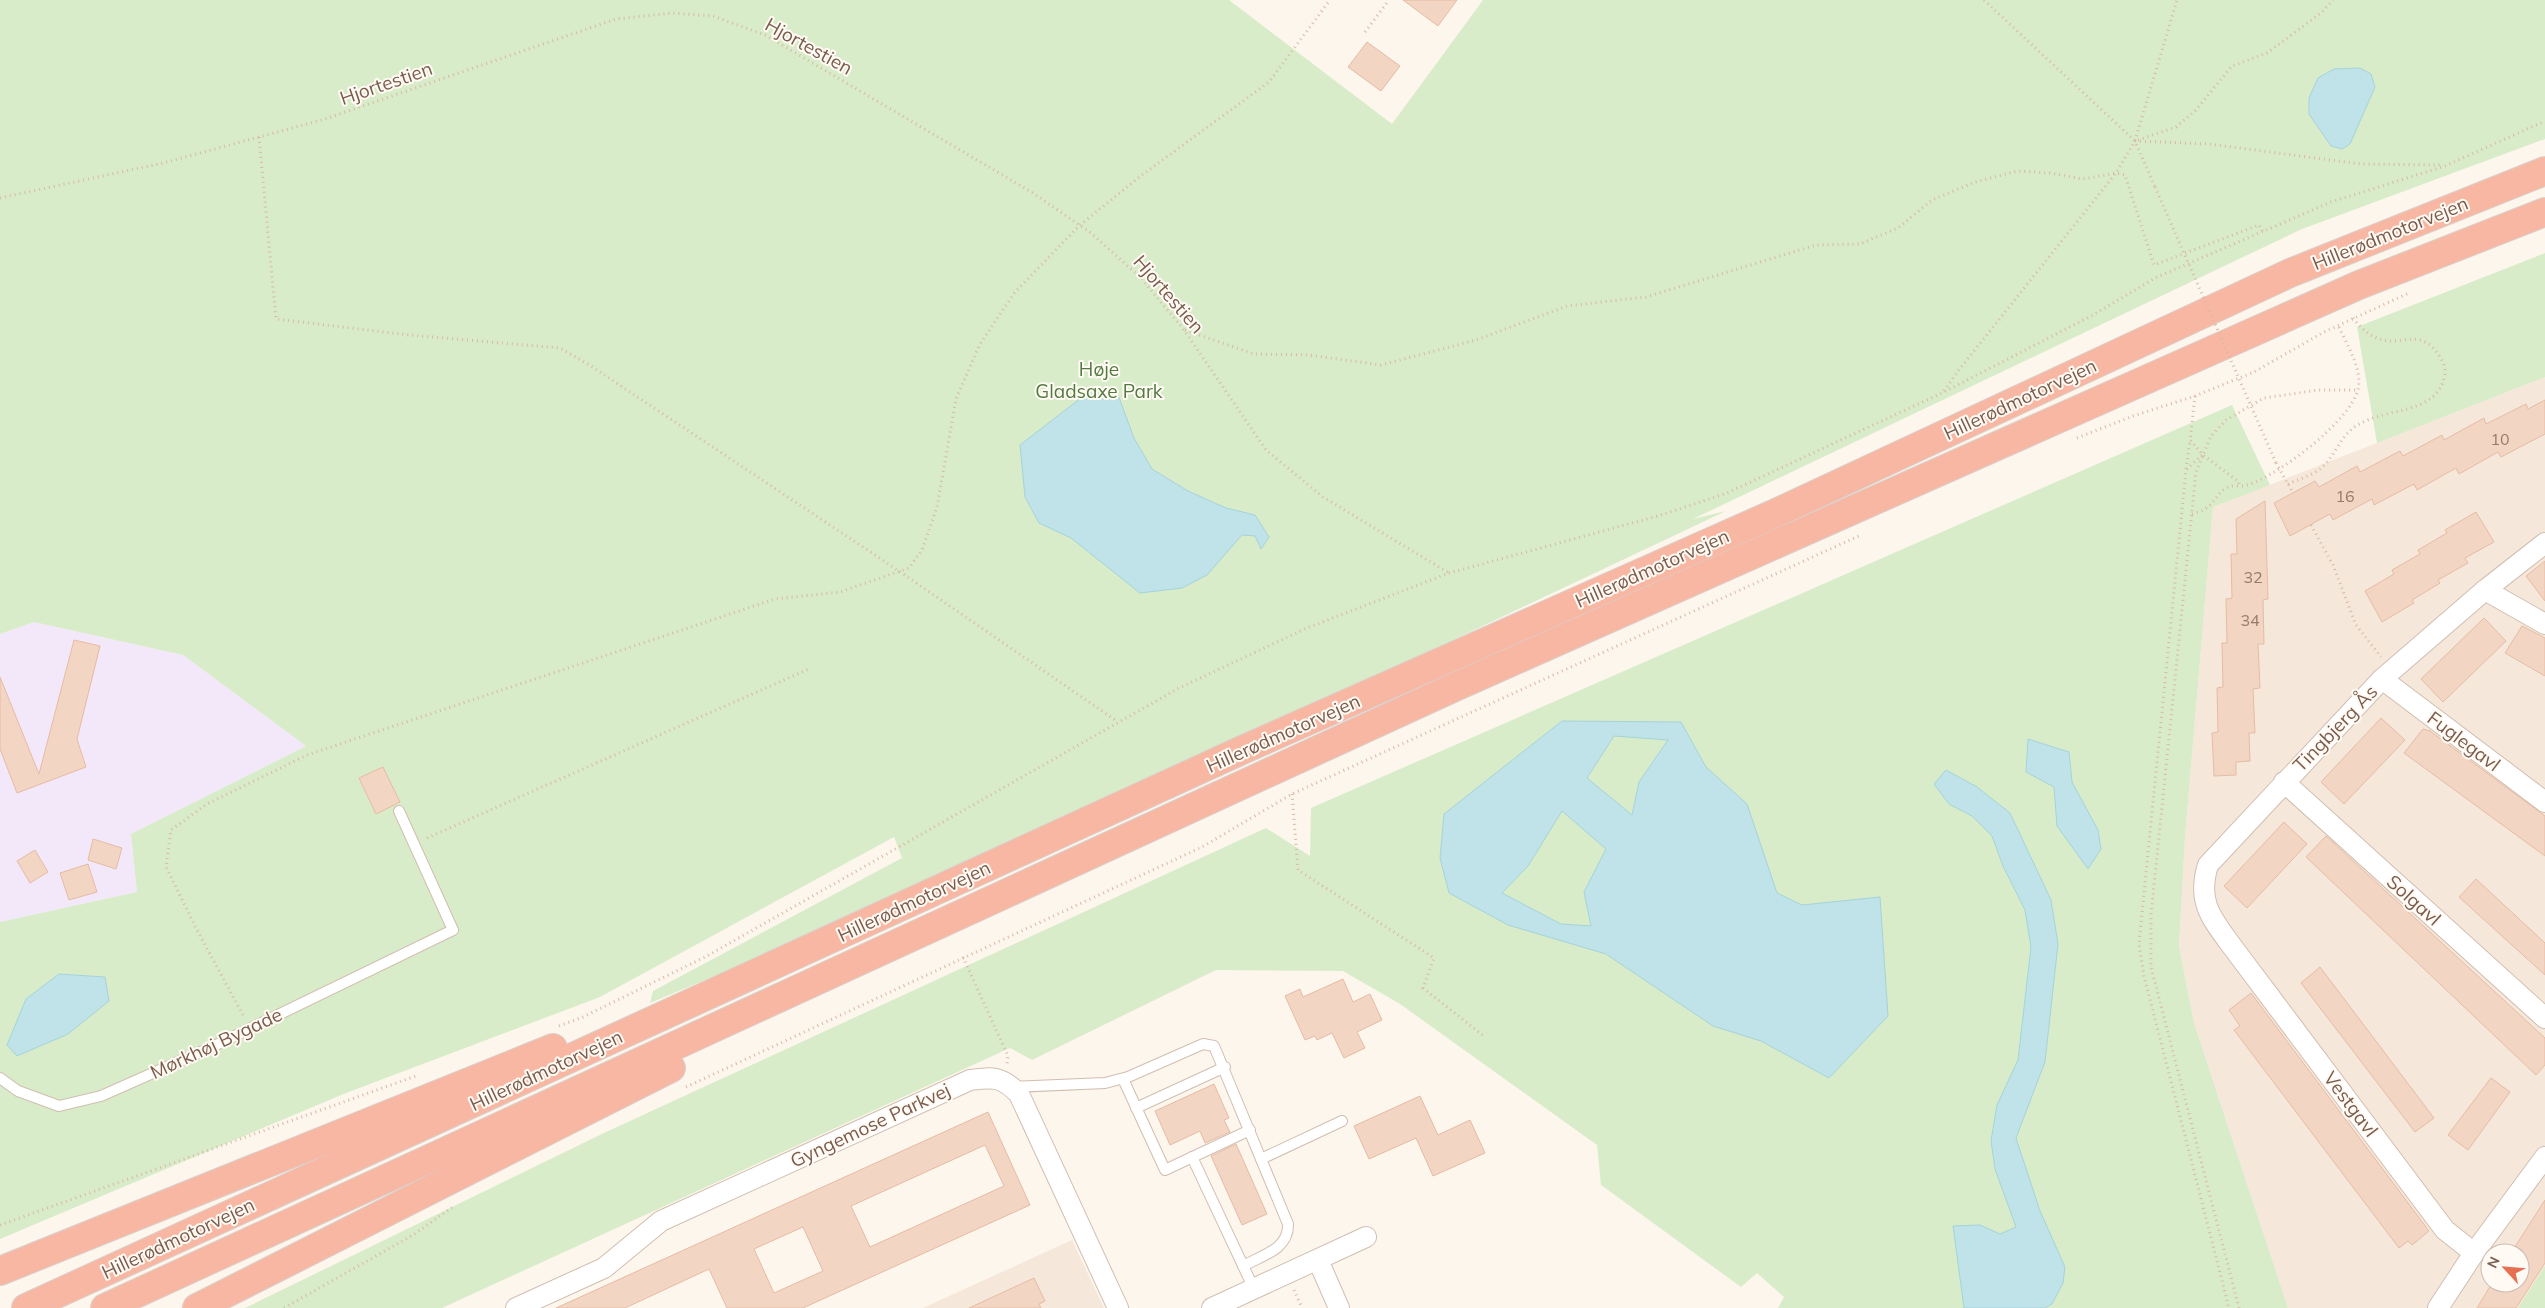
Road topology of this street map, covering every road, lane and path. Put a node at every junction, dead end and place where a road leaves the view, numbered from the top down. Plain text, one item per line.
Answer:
1 (1330, 0) edge
2 (1388, 0) edge
3 (1984, 0) edge
4 (2177, 0) edge
5 (2333, 0) edge
6 (1365, 32) dead end
7 (2545, 121) edge
8 (259, 137) junction
9 (2135, 141) junction
10 (2445, 166) junction
11 (2545, 171) edge
12 (2116, 173) junction
13 (0, 198) edge
14 (2545, 212) edge
15 (1080, 225) junction
16 (2263, 232) junction
17 (2415, 290) dead end
18 (2352, 318) junction
19 (2338, 325) junction
20 (1184, 330) junction
21 (2358, 390) junction
22 (1944, 392) junction
23 (2195, 396) junction
24 (2074, 440) dead end
25 (2190, 440) junction
26 (2203, 455) junction
27 (2279, 468) junction
28 (2186, 470) junction
29 (2288, 484) junction
30 (2238, 486) junction
31 (2293, 493) dead end
32 (2192, 515) junction
33 (2311, 525) dead end
34 (1870, 531) dead end
35 (2545, 543) edge
36 (899, 571) junction
37 (1449, 573) junction
38 (2485, 590) junction
39 (2545, 624) edge
40 (811, 668) dead end
41 (2388, 675) junction
42 (1118, 722) junction
43 (2284, 782) junction
44 (1292, 794) junction
45 (2545, 802) edge
46 (399, 811) dead end
47 (415, 843) junction
48 (986, 903) junction
49 (2234, 949) joint
50 (963, 957) junction
51 (742, 980) junction
52 (2545, 1018) edge
53 (554, 1027) dead end
54 (250, 1028) junction
55 (1486, 1037) dead end
56 (1224, 1068) junction
57 (423, 1073) dead end
58 (0, 1078) edge
59 (1123, 1079) junction
60 (1010, 1085) junction
61 (678, 1091) dead end
62 (1136, 1108) junction
63 (1342, 1121) dead end
64 (1250, 1130) junction
65 (1192, 1157) junction
66 (2545, 1157) edge
67 (1261, 1158) junction
68 (460, 1202) dead end
69 (0, 1225) edge
70 (1366, 1237) dead end
71 (2474, 1253) junction
72 (1318, 1260) junction
73 (1243, 1266) junction
74 (0, 1271) edge
75 (1254, 1289) junction
76 (26, 1308) edge
77 (105, 1308) edge
78 (197, 1308) edge
79 (284, 1308) edge
80 (516, 1308) edge
81 (1118, 1308) edge
82 (1212, 1308) edge
83 (1339, 1308) edge
84 (2228, 1308) edge
85 (2239, 1308) edge
86 (2438, 1308) edge

1 - 15 path
2 - 6 path
3 - 9 path
4 - 9 path
5 - 9 path
7 - 10 path
8 - 13 path, Hjortestien
8 - 15 path, Hjortestien
8 - 36 path
9 - 10 path
9 - 12 path
9 - 27 path, bridge
10 - 16 path
11 - 51 highway, Hillerødmotorvejen
12 - 16 path
12 - 20 path
12 - 22 path
14 - 48 highway, Hillerødmotorvejen
15 - 20 path, Hjortestien
15 - 36 path
16 - 22 path
17 - 18 path
18 - 19 path
18 - 29 path
19 - 21 path
19 - 23 path
20 - 37 path, Hjortestien
21 - 26 path
21 - 27 path
22 - 37 path
23 - 24 path
23 - 25 path
25 - 26 path
25 - 28 path
26 - 28 path
26 - 30 path
26 - 32 path
27 - 29 path
27 - 30 path
28 - 84 path
29 - 31 path
30 - 32 path
32 - 85 path
33 - 41 path
34 - 44 path
35 - 38 street, Tingbjerg Ås
36 - 42 path
36 - 54 path
37 - 42 path
38 - 39 street
38 - 41 street, Tingbjerg Ås
40 - 47 path
41 - 43 street, Tingbjerg Ås
41 - 45 street, Fuglegavl
42 - 53 path
43 - 49 street, Tingbjerg Ås
43 - 52 street, Solgavl
44 - 50 path
44 - 55 path
46 - 47 lane
47 - 54 lane, Mørkhøj Bygade
48 - 77 highway, Hillerødmotorvejen
48 - 78 highway
49 - 71 street, Vestgavl
50 - 60 path
50 - 61 path
51 - 74 highway
51 - 76 highway, Hillerødmotorvejen
54 - 58 lane, Mørkhøj Bygade
56 - 59 lane
56 - 62 lane
56 - 64 lane
57 - 69 path
59 - 60 lane
59 - 62 lane
60 - 80 street, Gyngemose Parkvej
60 - 81 street
62 - 65 lane
63 - 67 lane
64 - 65 lane
64 - 67 lane
65 - 73 lane
66 - 71 street
67 - 73 lane
68 - 79 path
70 - 72 street
71 - 86 street
72 - 75 street
72 - 83 street
73 - 75 lane
75 - 82 street

